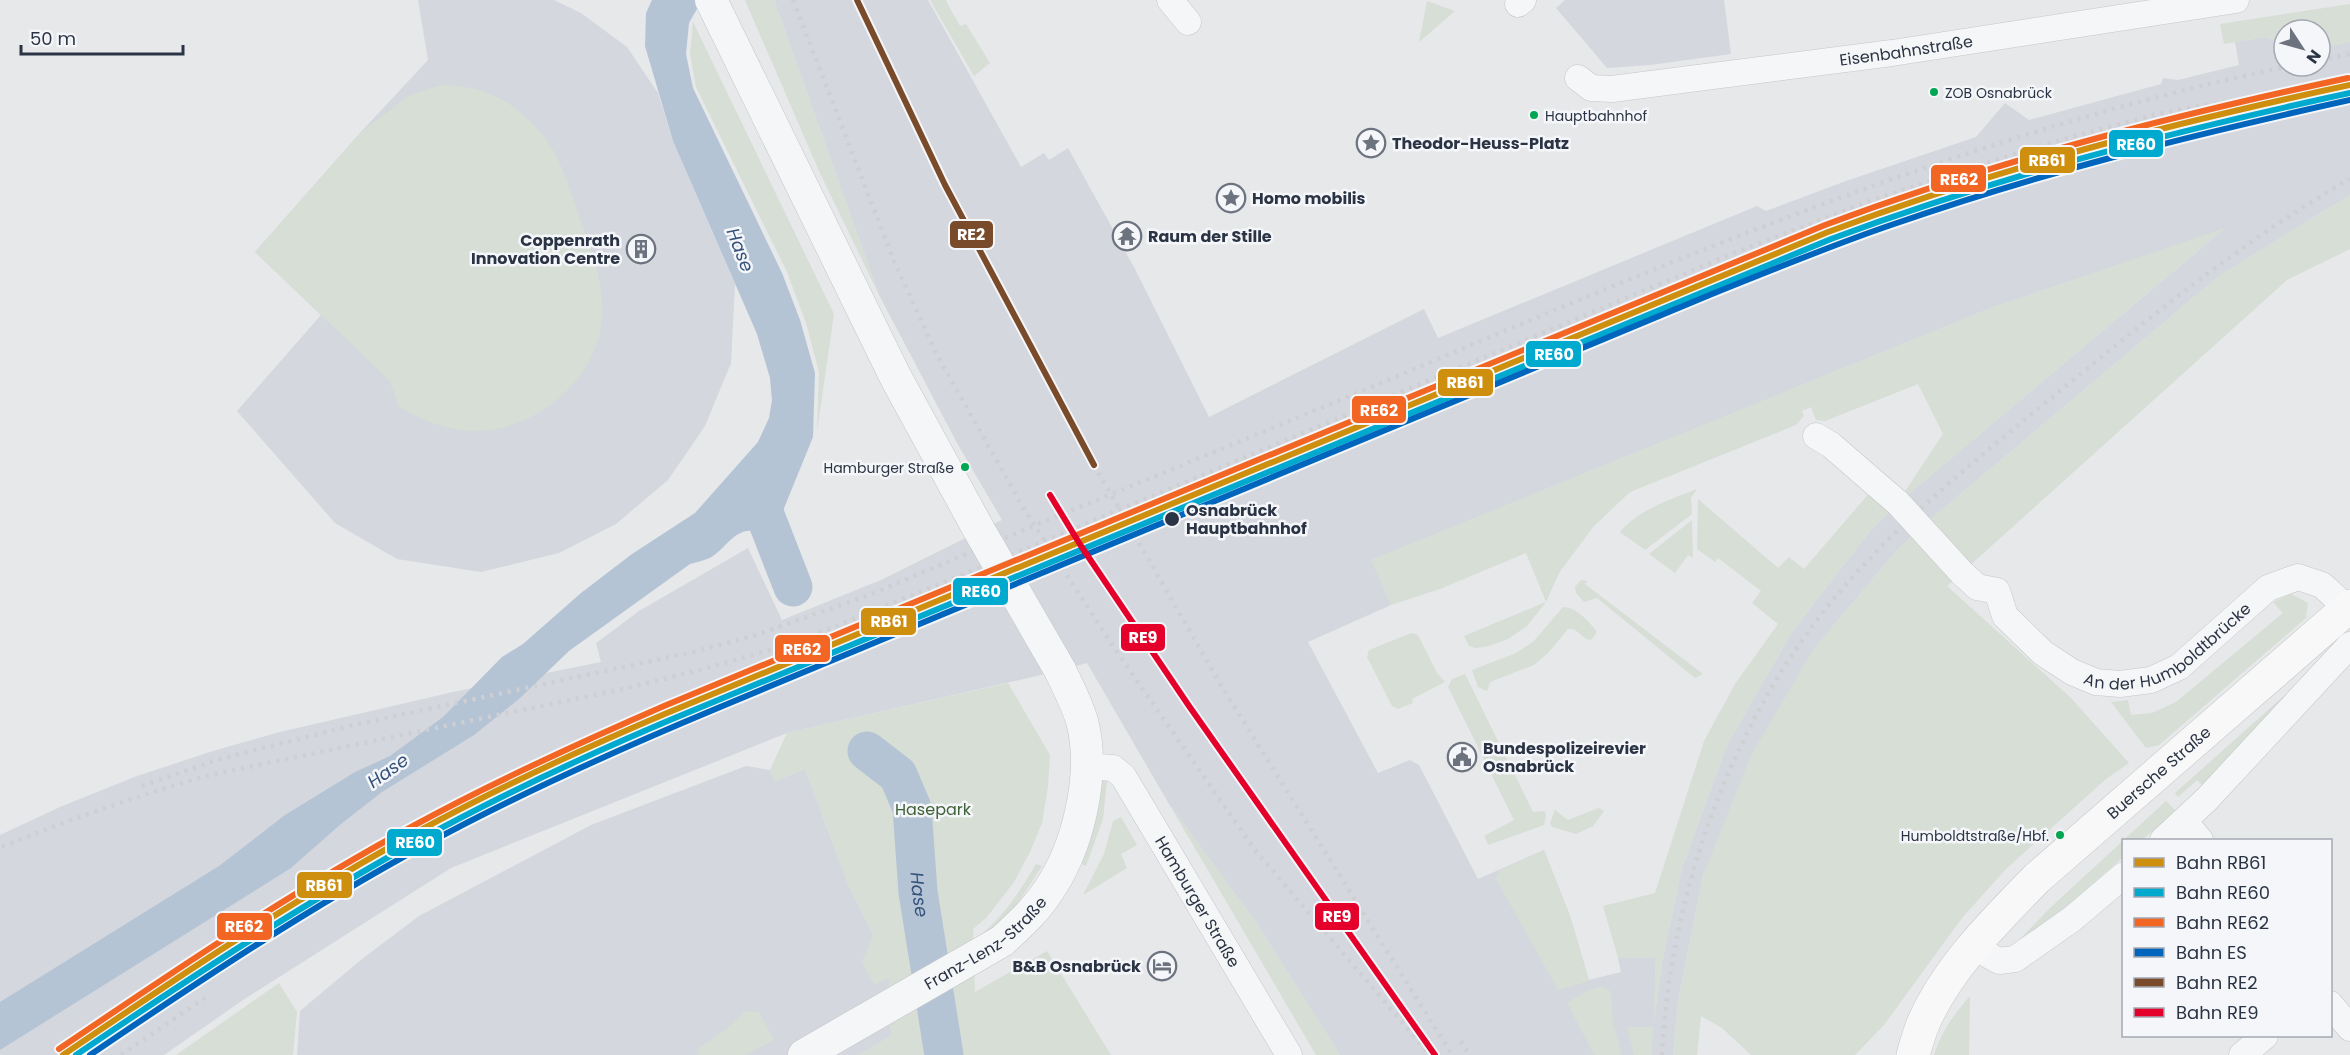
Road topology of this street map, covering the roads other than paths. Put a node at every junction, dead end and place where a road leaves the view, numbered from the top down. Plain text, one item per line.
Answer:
1 (2235, 0) edge
2 (713, 4) edge
3 (1578, 78) dead end
4 (1816, 436) dead end
5 (2349, 607) edge
6 (2350, 645) edge
7 (1086, 766) junction
8 (2193, 831) edge
9 (2166, 839) edge
10 (2122, 876) edge
11 (1974, 947) junction
12 (2332, 1005) edge
13 (2350, 1028) edge
14 (2263, 1037) edge
15 (804, 1055) edge
16 (1289, 1055) edge
17 (1913, 1055) edge
18 (2242, 1055) edge

1 - 3 street, Eisenbahnstraße
2 - 7 street, bridge
4 - 5 street, An der Humboldtbrücke, bridge
5 - 11 main road, Buersche Straße
6 - 8 street
7 - 15 street, Franz-Lenz-Straße
7 - 16 street, Hamburger Straße
8 - 9 street
10 - 11 street
11 - 17 main road, Buersche Straße
12 - 13 street
14 - 18 street

